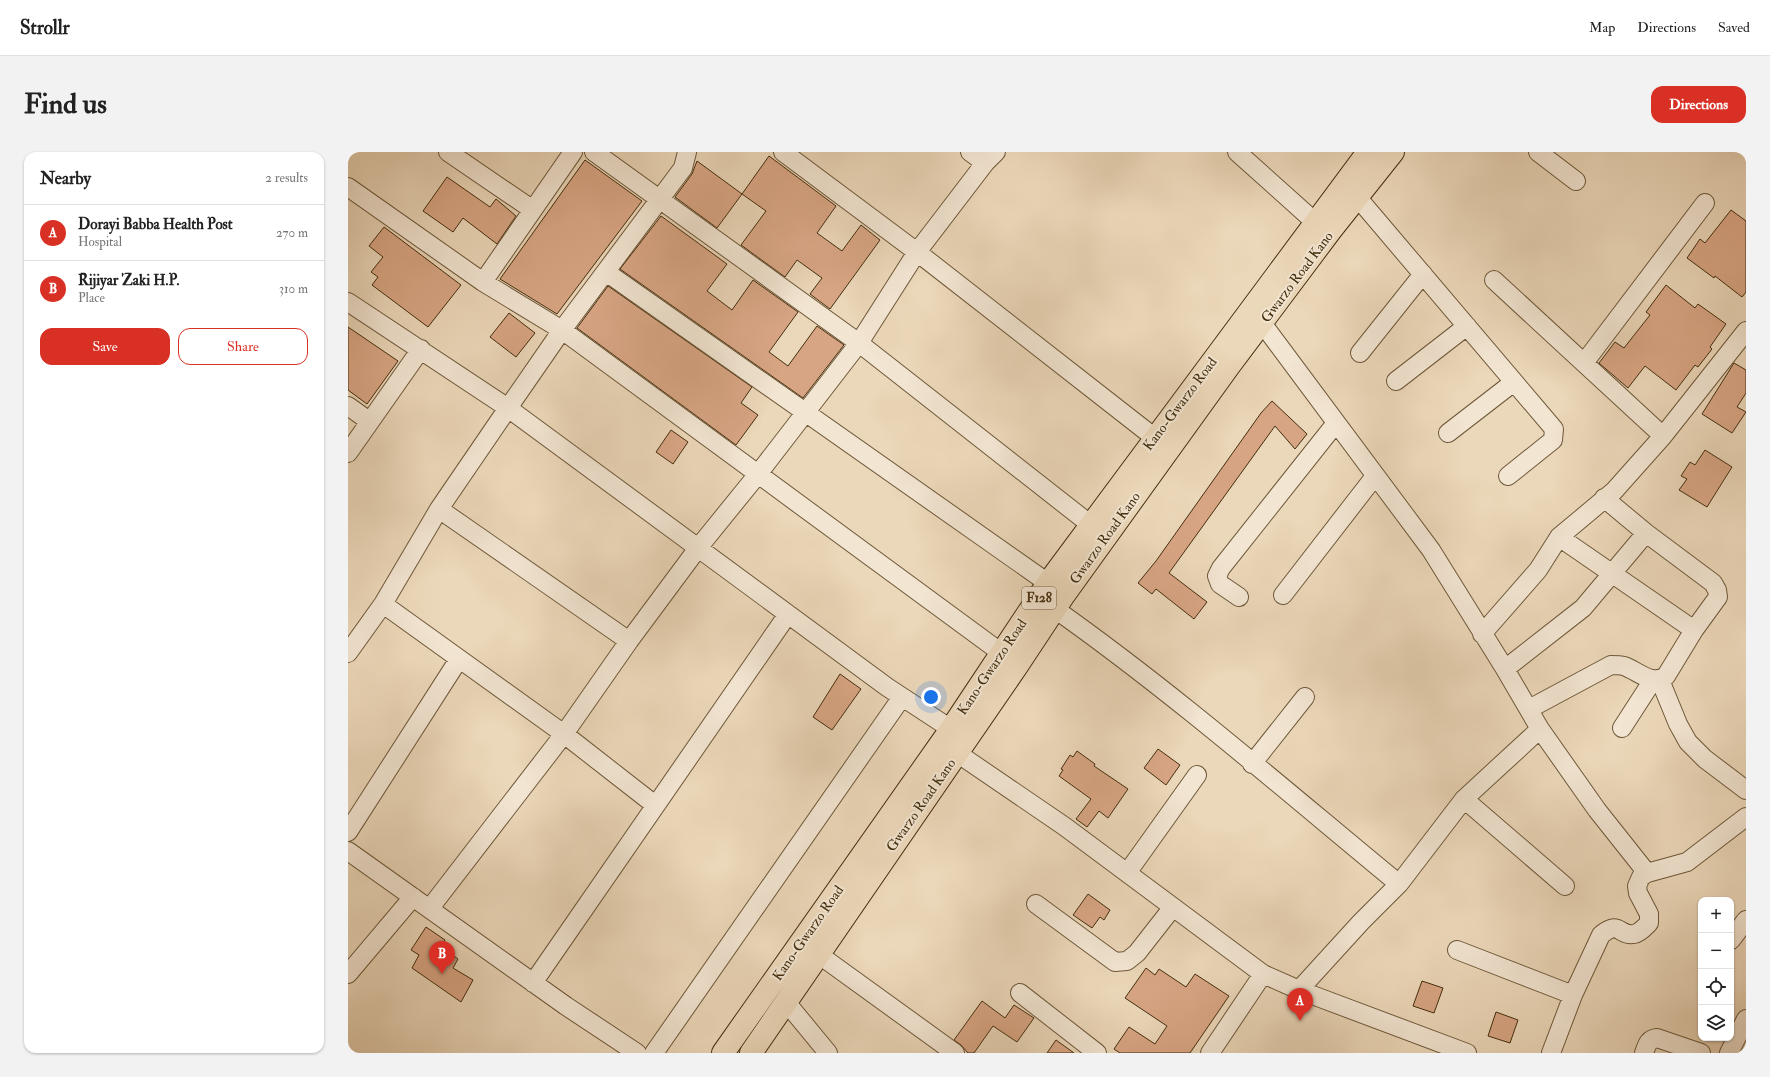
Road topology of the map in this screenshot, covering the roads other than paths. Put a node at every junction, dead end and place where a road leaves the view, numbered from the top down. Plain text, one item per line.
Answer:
1 (448, 152) edge
2 (573, 152) edge
3 (594, 152) edge
4 (687, 152) edge
5 (783, 152) edge
6 (970, 152) edge
7 (1237, 152) edge
8 (1368, 152) edge
9 (1392, 152) edge
10 (1538, 152) edge
11 (990, 157) edge
12 (1576, 181) dead end
13 (348, 187) edge
14 (1358, 198) junction
15 (661, 200) junction
16 (1705, 203) dead end
17 (533, 210) junction
18 (1315, 222) junction
19 (917, 252) junction
20 (606, 272) junction
21 (1423, 274) junction
22 (1494, 280) dead end
23 (483, 282) junction
24 (348, 302) edge
25 (1262, 323) junction
26 (1467, 326) junction
27 (562, 330) junction
28 (1744, 337) edge
29 (859, 343) junction
30 (421, 349) junction
31 (1360, 353) dead end
32 (1584, 363) junction
33 (1396, 382) dead end
34 (1514, 382) junction
35 (348, 406) edge
36 (508, 408) junction
37 (806, 412) junction
38 (369, 421) junction
39 (1336, 423) junction
40 (1448, 433) dead end
41 (1663, 436) junction
42 (1155, 438) junction
43 (348, 453) edge
44 (758, 474) junction
45 (1375, 476) junction
46 (1508, 476) dead end
47 (1604, 498) junction
48 (439, 509) junction
49 (1091, 525) junction
50 (1646, 533) junction
51 (1559, 537) junction
52 (698, 548) junction
53 (1611, 574) junction
54 (1048, 583) junction
55 (1283, 595) dead end
56 (1240, 597) dead end
57 (383, 604) junction
58 (1055, 609) junction
59 (788, 614) junction
60 (1694, 630) junction
61 (1482, 634) junction
62 (628, 641) junction
63 (348, 653) edge
64 (1003, 654) junction
65 (459, 659) junction
66 (1505, 669) junction
67 (1656, 680) junction
68 (902, 697) junction
69 (1306, 697) dead end
70 (1529, 709) junction
71 (1622, 728) dead end
72 (951, 729) junction
73 (1540, 729) junction
74 (564, 734) junction
75 (957, 753) junction
76 (1252, 764) junction
77 (1197, 775) dead end
78 (1746, 790) edge
79 (1464, 799) junction
80 (655, 806) junction
81 (1746, 817) edge
82 (348, 832) edge
83 (884, 841) junction
84 (348, 851) edge
85 (1127, 873) junction
86 (1647, 873) junction
87 (1399, 884) junction
88 (1565, 886) dead end
89 (413, 897) junction
90 (1036, 904) dead end
91 (1174, 907) junction
92 (430, 908) junction
93 (1746, 920) edge
94 (1734, 936) edge
95 (1457, 950) dead end
96 (818, 954) junction
97 (350, 966) edge
98 (1263, 974) junction
99 (533, 982) junction
100 (1299, 990) junction
101 (1020, 993) dead end
102 (1573, 996) junction
103 (786, 1002) junction
104 (1746, 1019) edge
105 (1463, 1052) edge
106 (637, 1053) edge
107 (654, 1053) edge
108 (723, 1053) edge
109 (751, 1053) edge
110 (828, 1053) edge
111 (955, 1053) edge
112 (1097, 1053) edge
113 (1210, 1053) edge
114 (1551, 1053) edge
115 (1644, 1053) edge
116 (1701, 1053) edge
117 (1729, 1053) edge

1 - 17 street
2 - 17 street
3 - 15 street
4 - 15 street
5 - 19 street
6 - 11 street
7 - 18 street
8 - 18 main road, Kano-Gwarzo Road / F128
9 - 14 main road, Gwarzo Road Kano / F128
10 - 12 street
11 - 19 street
13 - 23 street
14 - 21 street
14 - 25 main road, Gwarzo Road Kano / F128
15 - 20 street
15 - 29 street
16 - 32 street
17 - 23 street
18 - 42 main road, Kano-Gwarzo Road / F128
19 - 29 street
19 - 42 street
20 - 27 street
20 - 37 street
21 - 26 street
21 - 31 street
22 - 32 street
23 - 27 street
24 - 30 street
25 - 39 street
25 - 58 main road, Gwarzo Road Kano / F128
26 - 33 street
26 - 34 street
27 - 36 street
27 - 44 street
28 - 41 street
29 - 37 street
29 - 49 street
30 - 36 street
30 - 38 street
32 - 41 street
34 - 40 street
34 - 46 street
35 - 38 street
36 - 48 street
36 - 52 street
37 - 44 street
37 - 54 street
38 - 43 street
39 - 45 street
39 - 56 street
41 - 47 street
42 - 49 main road, Kano-Gwarzo Road / F128
44 - 52 street
44 - 64 street
45 - 55 street
45 - 61 street
47 - 50 street
47 - 51 street
48 - 57 street
48 - 62 street
49 - 54 main road, Kano-Gwarzo Road / F128
50 - 53 street
50 - 60 street
51 - 53 street
51 - 61 street
52 - 59 street
52 - 62 street
53 - 60 street
53 - 66 street
54 - 64 main road, Kano-Gwarzo Road / F128
57 - 63 street
57 - 65 street
58 - 75 main road, Gwarzo Road Kano / F128
58 - 76 street
59 - 68 street
59 - 80 street
60 - 67 street
61 - 66 street
62 - 74 street
64 - 72 main road, Kano-Gwarzo Road / F128
65 - 74 street
65 - 82 street
66 - 70 street
67 - 70 street
67 - 71 street
67 - 78 street
68 - 72 street
68 - 107 street
69 - 76 street
70 - 73 street
72 - 83 main road, Kano-Gwarzo Road / F128
73 - 79 street
73 - 86 street
74 - 80 street
74 - 92 street
75 - 83 main road, Gwarzo Road Kano / F128
75 - 85 street
76 - 87 street
77 - 85 street
79 - 87 street
79 - 88 street
80 - 99 street
81 - 86 street
83 - 96 main road, Gwarzo Road Kano / F128
83 - 108 main road, Kano-Gwarzo Road / F128
84 - 89 street
85 - 91 street
86 - 102 street
87 - 100 street
89 - 92 street
89 - 97 street
90 - 91 street
91 - 98 street
92 - 99 street
93 - 94 street
95 - 102 street
96 - 103 main road, Gwarzo Road Kano / F128
96 - 111 street
98 - 100 street
98 - 113 street
99 - 106 street
100 - 105 street
101 - 112 street
102 - 114 street
103 - 109 main road, Gwarzo Road Kano / F128
103 - 110 street
104 - 117 street
115 - 116 street

